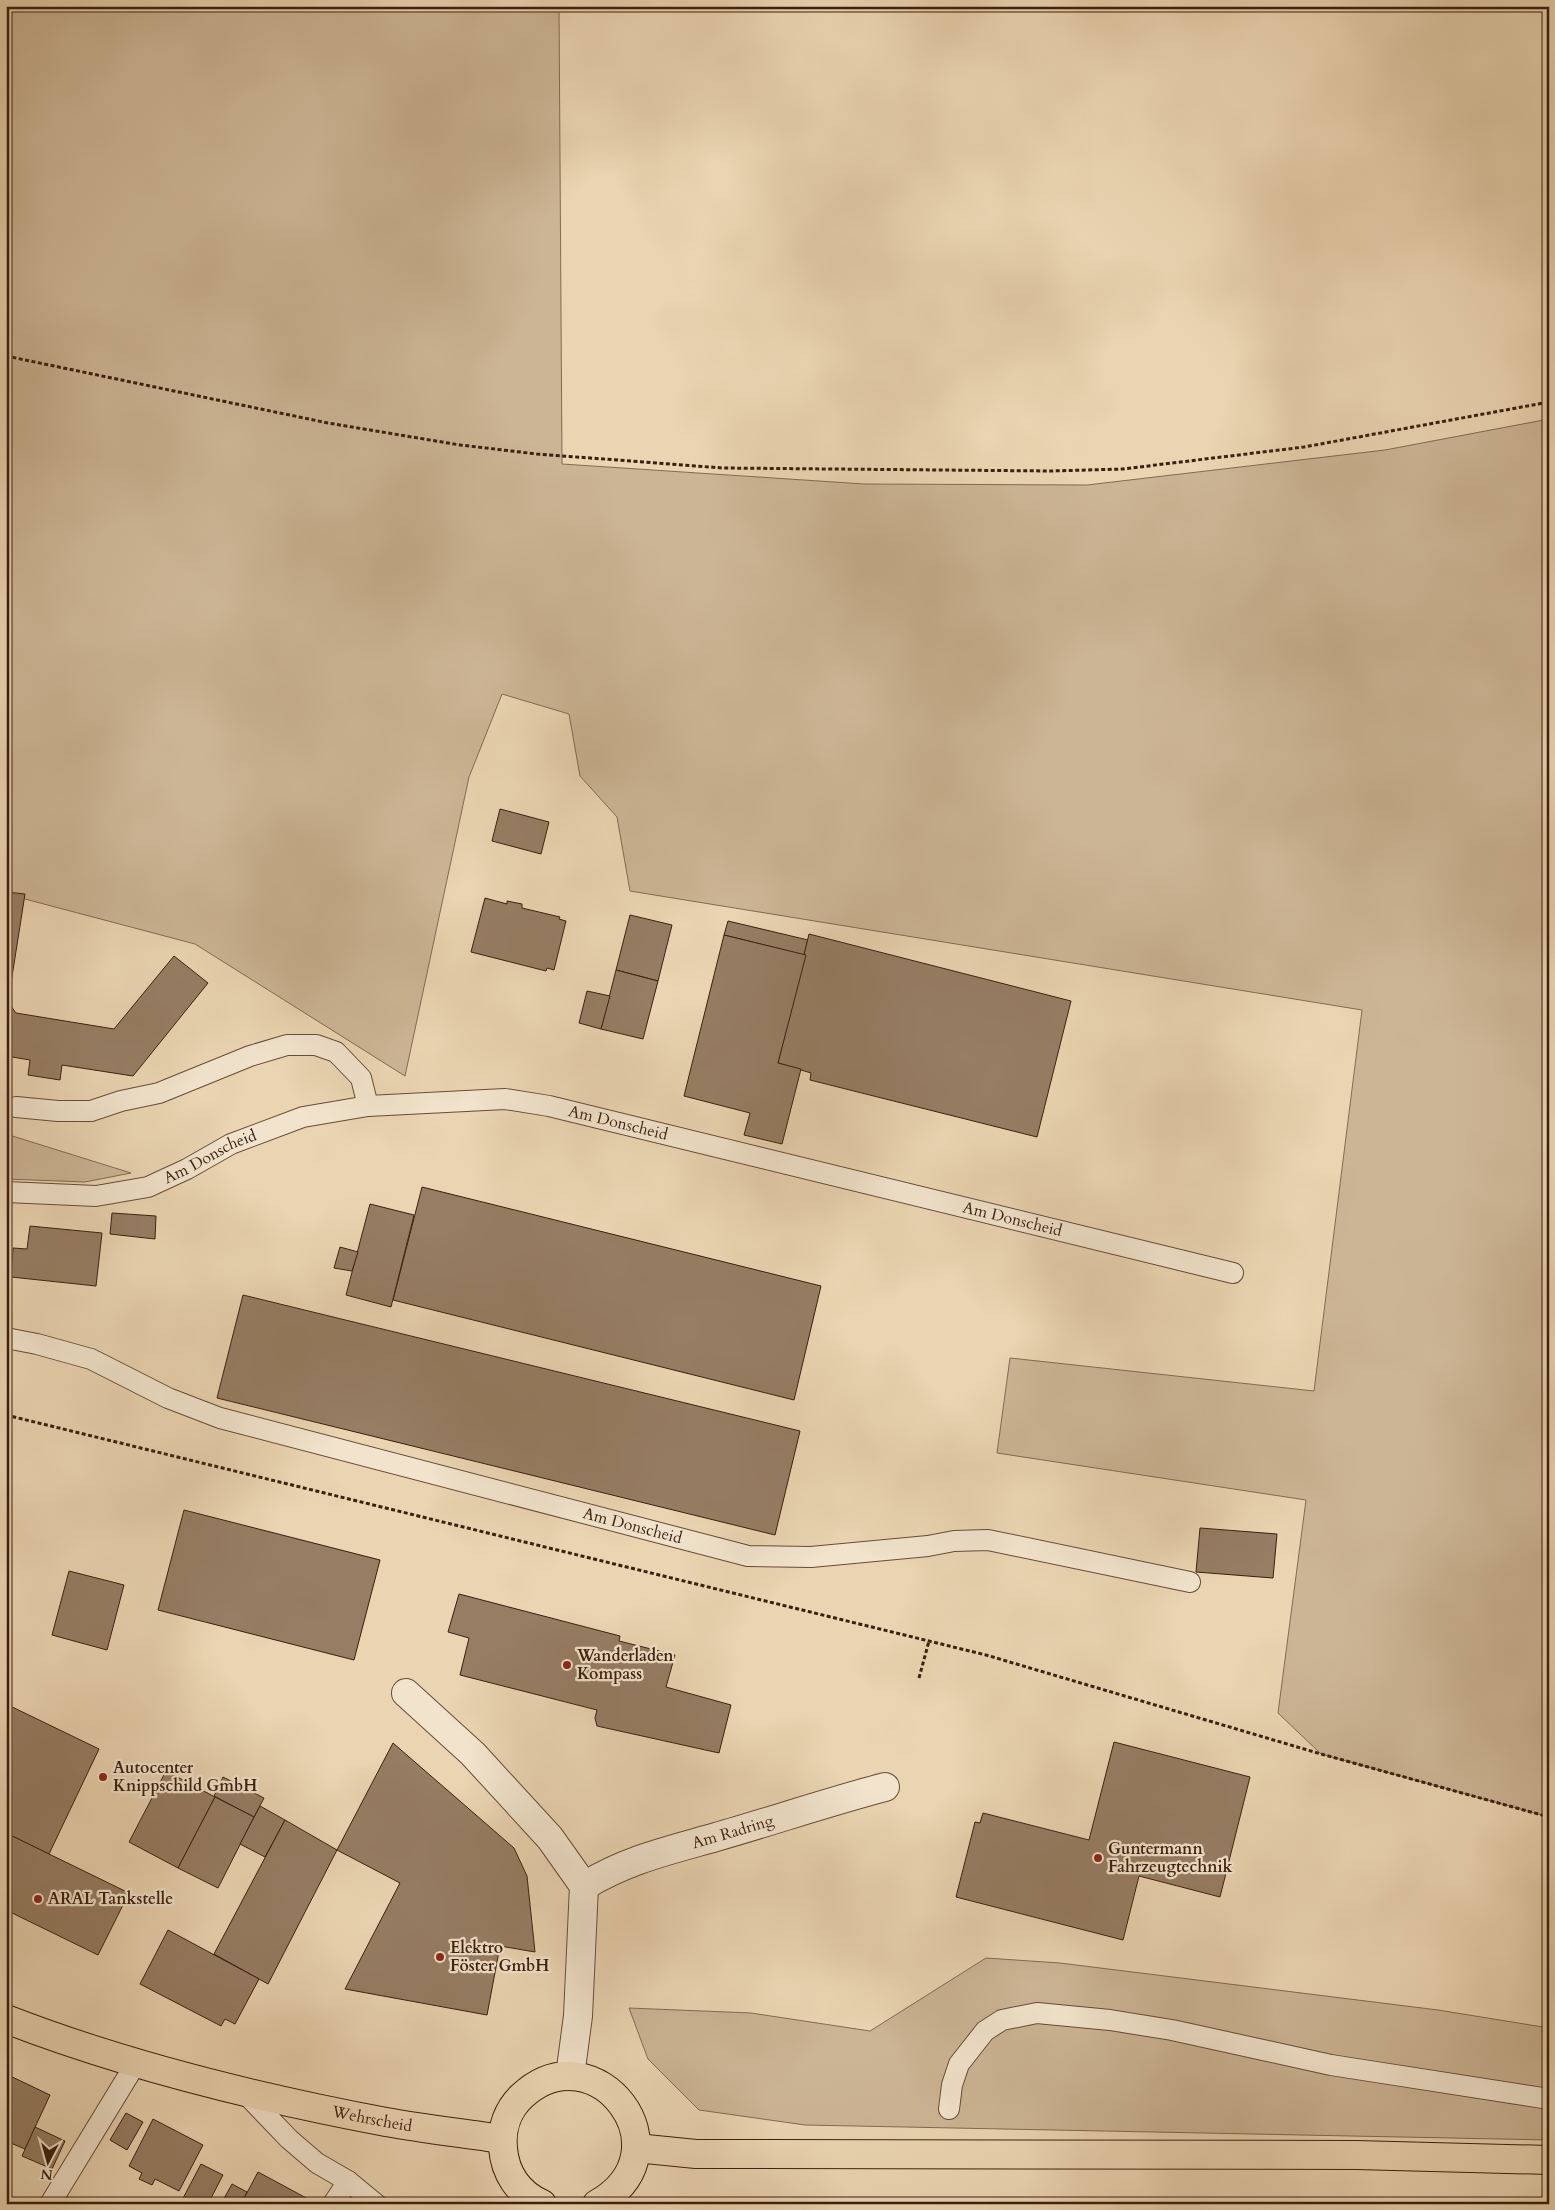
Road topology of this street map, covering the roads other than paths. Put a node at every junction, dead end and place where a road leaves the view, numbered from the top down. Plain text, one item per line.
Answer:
1 (368, 1106) junction
2 (16, 1107) dead end
3 (6, 1192) edge
4 (1233, 1273) dead end
5 (6, 1338) edge
6 (1190, 1582) dead end
7 (406, 1693) dead end
8 (884, 1787) dead end
9 (584, 1886) junction
10 (6, 2019) edge
11 (136, 2063) junction
12 (570, 2076) junction
13 (243, 2091) junction
14 (1549, 2099) edge
15 (949, 2109) dead end
16 (502, 2139) junction
17 (636, 2148) junction
18 (1549, 2160) edge
19 (348, 2182) junction
20 (50, 2204) edge
21 (332, 2204) edge
22 (376, 2204) edge
23 (542, 2204) edge
24 (597, 2204) edge

1 - 2 lane
1 - 3 lane, Am Donscheid
1 - 4 lane, Am Donscheid
5 - 6 lane, Am Donscheid
7 - 9 street
8 - 9 street, Am Radring
9 - 12 street
10 - 11 main road, Wehrscheid
11 - 13 main road, Wehrscheid
11 - 20 lane
12 - 16 main road
12 - 17 main road
13 - 16 main road, Wehrscheid
13 - 19 lane
14 - 15 lane
16 - 23 main road
17 - 18 main road
17 - 24 main road
19 - 21 lane
19 - 22 lane

